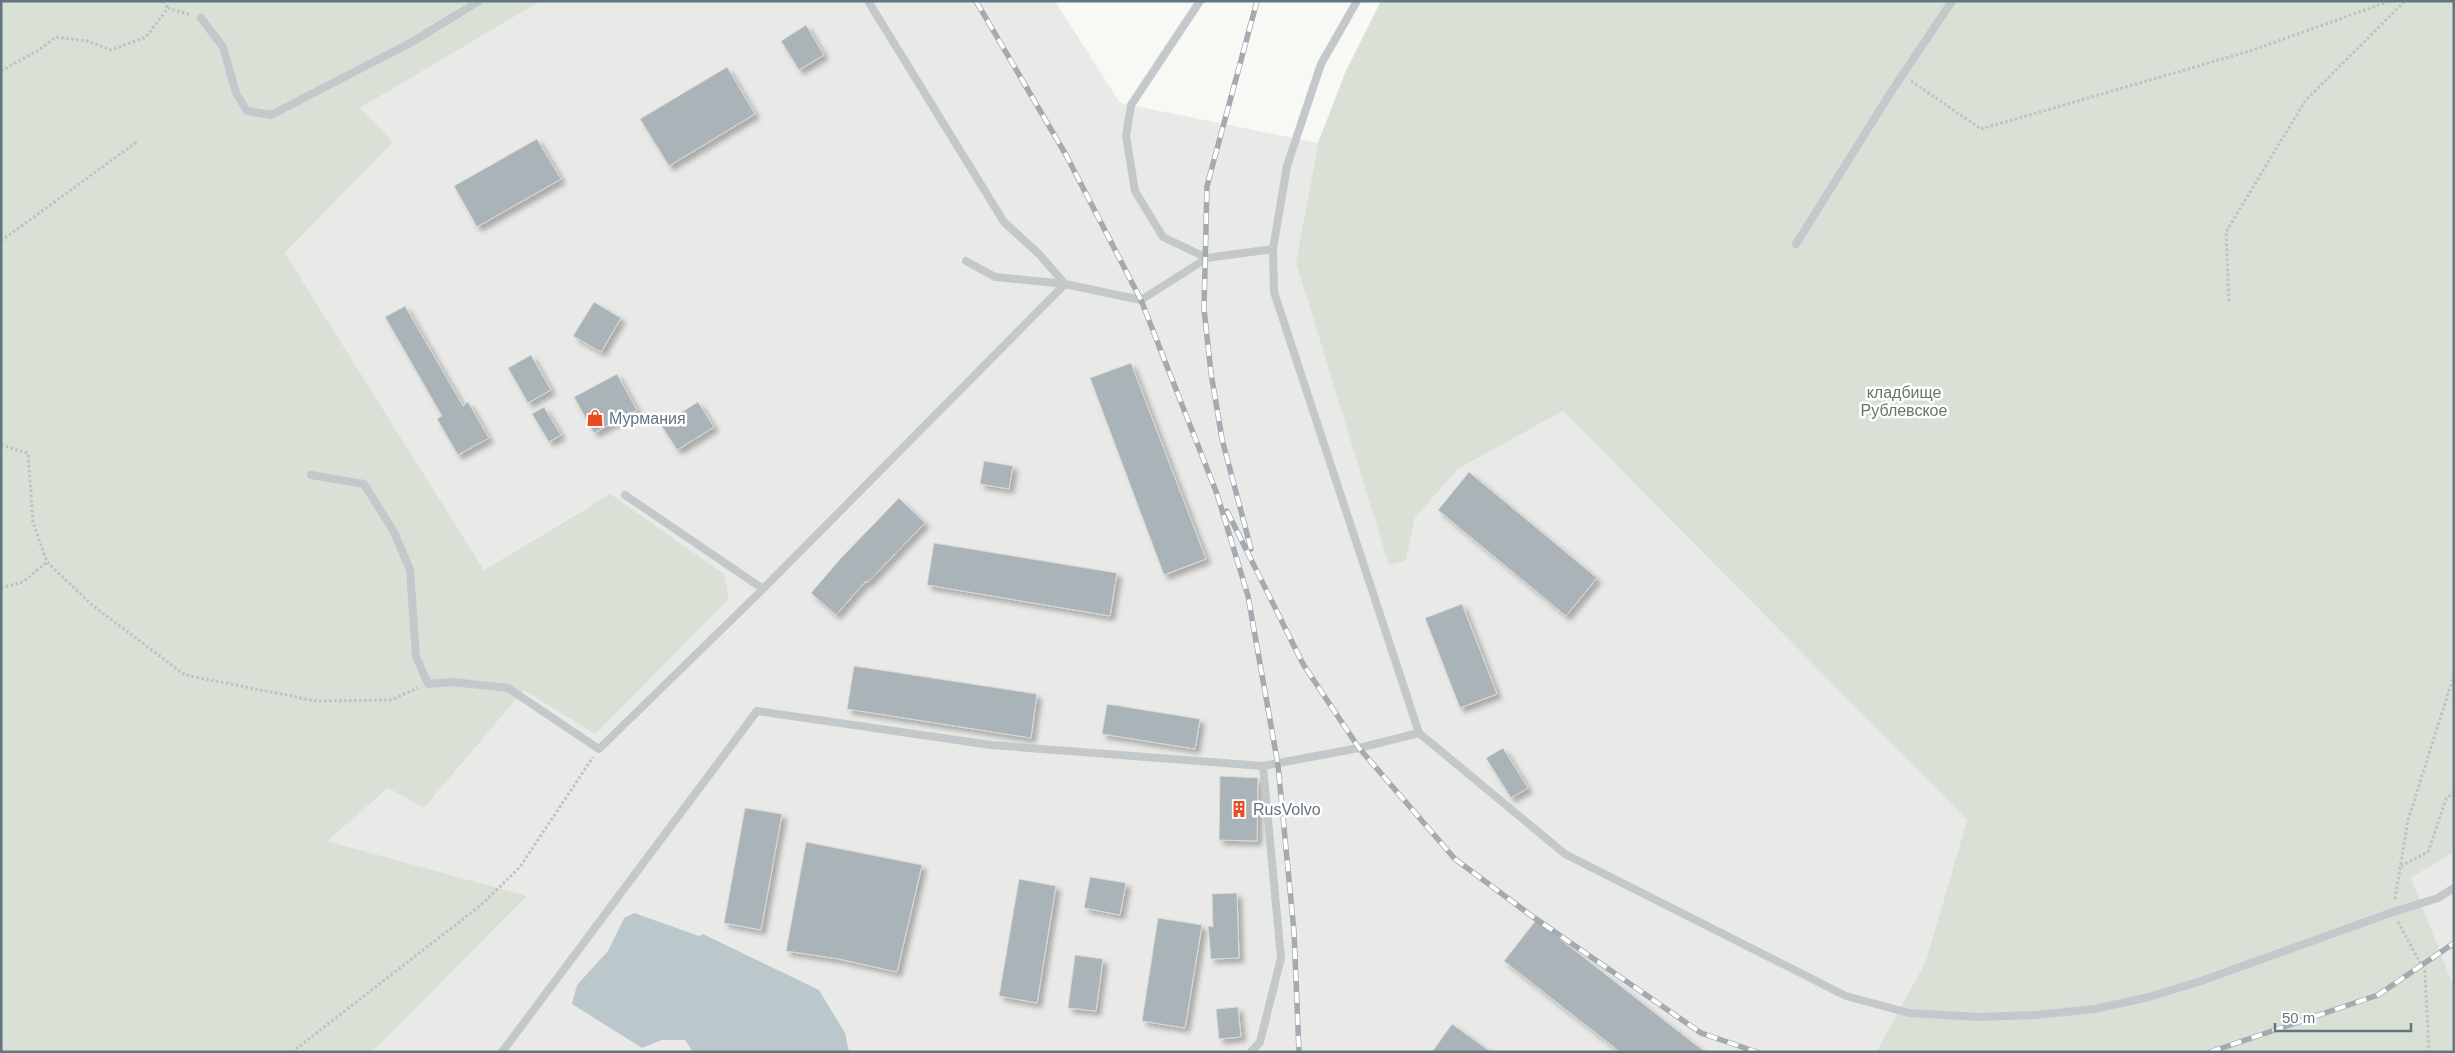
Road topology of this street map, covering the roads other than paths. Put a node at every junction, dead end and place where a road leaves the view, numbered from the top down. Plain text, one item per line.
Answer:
1 (479, 1) edge
2 (868, 1) edge
3 (1200, 1) edge
4 (1357, 1) edge
5 (1952, 1) edge
6 (201, 18) road end
7 (1796, 244) dead end
8 (1273, 249) junction
9 (1207, 258) junction
10 (966, 261) dead end
11 (1066, 284) junction
12 (311, 475) dead end
13 (625, 495) dead end
14 (763, 589) junction
15 (1419, 733) junction
16 (1263, 766) junction
17 (2454, 888) edge
18 (502, 1052) edge
19 (1252, 1052) edge

1 - 6 lane
2 - 11 lane
3 - 9 lane
4 - 8 lane
5 - 7 lane
8 - 9 lane
8 - 15 lane
9 - 11 lane
10 - 11 lane
11 - 14 lane
12 - 14 lane
13 - 14 lane
15 - 16 lane
15 - 17 lane
16 - 18 lane
16 - 19 lane

